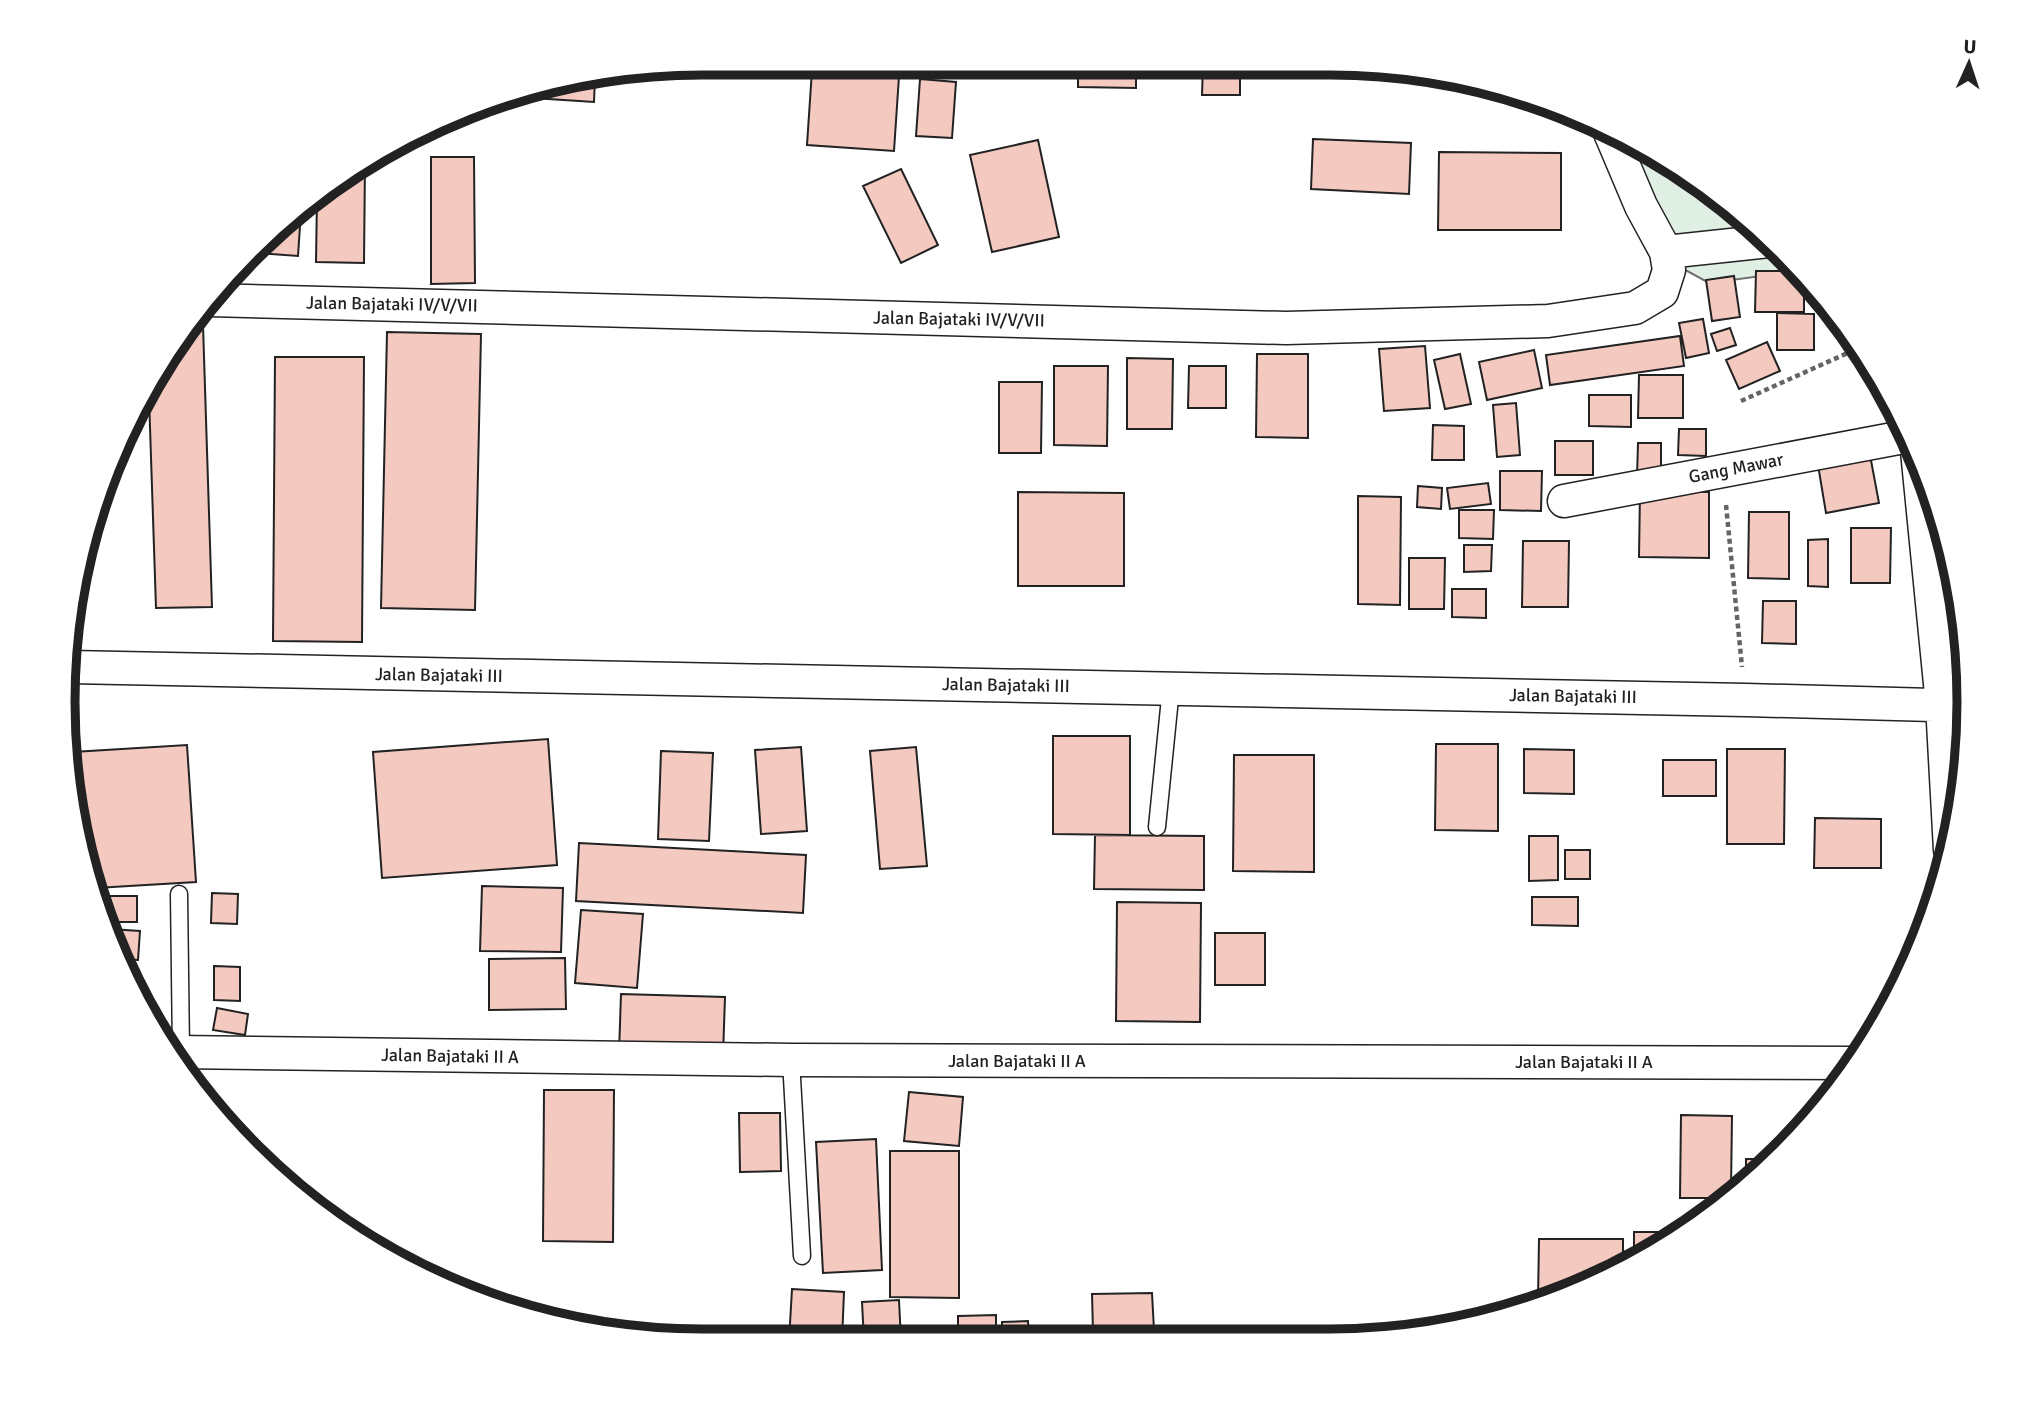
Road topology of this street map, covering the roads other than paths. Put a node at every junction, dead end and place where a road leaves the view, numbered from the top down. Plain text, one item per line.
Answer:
1 (1615, 144) edge
2 (1755, 242) edge
3 (1667, 252) junction
4 (222, 300) edge
5 (1898, 438) edge
6 (1564, 501) dead end
7 (1926, 510) edge
8 (77, 667) edge
9 (1171, 688) junction
10 (1955, 705) edge
11 (1953, 764) edge
12 (1157, 827) dead end
13 (179, 894) dead end
14 (179, 1047) edge
15 (182, 1052) edge
16 (791, 1060) junction
17 (1842, 1063) edge
18 (802, 1256) dead end

1 - 3 street
2 - 3 street
3 - 4 street, Jalan Bajataki IV/V/VII
5 - 6 street, Gang Mawar
7 - 10 street
8 - 9 street, Jalan Bajataki III
9 - 10 street, Jalan Bajataki III
9 - 12 lane
10 - 11 street
13 - 14 lane
15 - 16 street, Jalan Bajataki II A
16 - 17 street, Jalan Bajataki II A
16 - 18 lane

